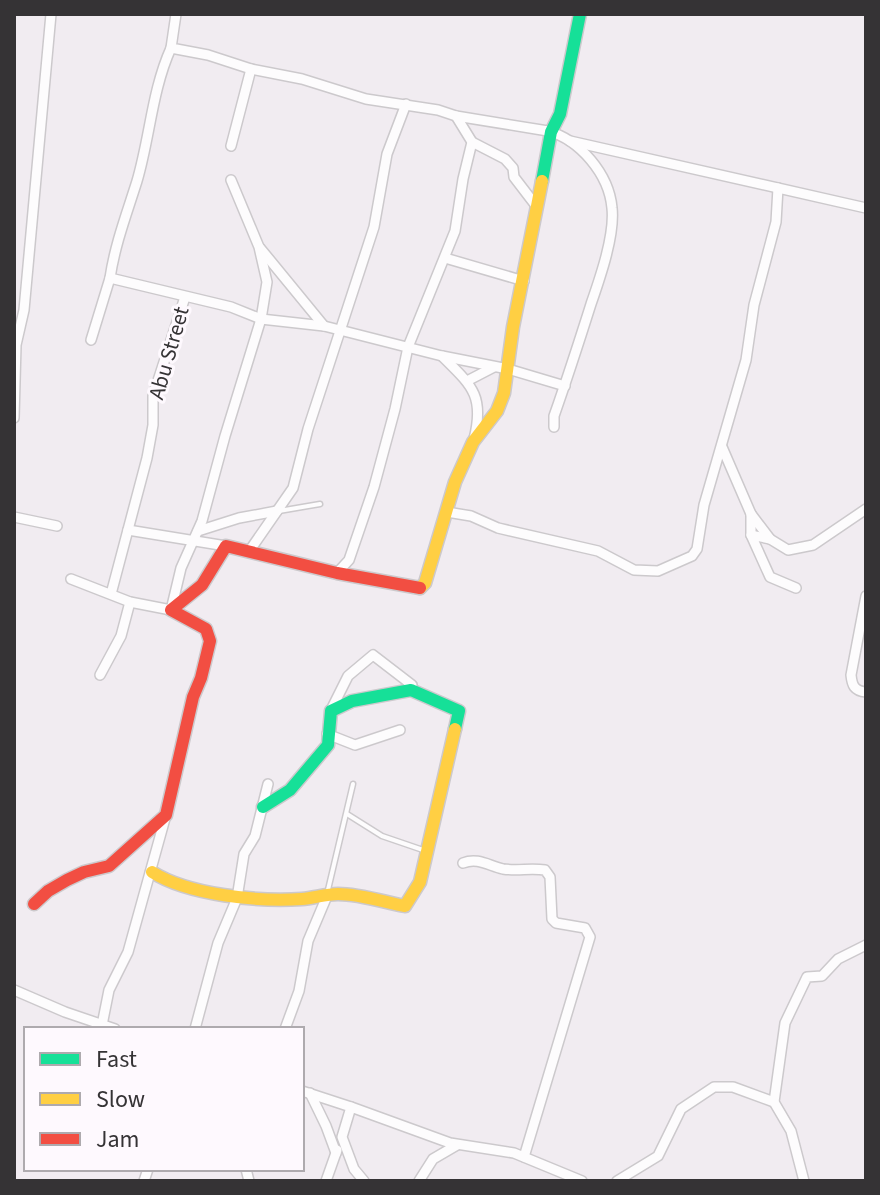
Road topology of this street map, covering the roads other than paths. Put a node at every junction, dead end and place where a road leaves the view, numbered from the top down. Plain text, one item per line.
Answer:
1 (51, 14) edge
2 (176, 14) edge
3 (580, 14) edge
4 (171, 48) junction
5 (251, 69) junction
6 (406, 104) junction
7 (456, 116) junction
8 (551, 132) junction
9 (566, 141) junction
10 (472, 142) junction
11 (231, 146) dead end
12 (231, 180) dead end
13 (778, 188) junction
14 (537, 207) junction
15 (866, 208) edge
16 (259, 247) junction
17 (445, 258) junction
18 (110, 278) junction
19 (524, 281) junction
20 (185, 297) junction
21 (261, 319) junction
22 (324, 326) junction
23 (341, 331) junction
24 (91, 340) dead end
25 (408, 347) junction
26 (442, 356) junction
27 (494, 367) junction
28 (508, 369) junction
29 (467, 381) junction
30 (565, 386) junction
31 (14, 418) edge
32 (554, 427) dead end
33 (473, 442) junction
34 (722, 447) junction
35 (320, 504) dead end
36 (866, 509) edge
37 (277, 511) junction
38 (447, 512) junction
39 (751, 514) junction
40 (14, 517) edge
41 (57, 526) dead end
42 (128, 530) junction
43 (751, 535) junction
44 (195, 536) junction
45 (770, 539) junction
46 (226, 546) junction
47 (250, 550) junction
48 (337, 573) junction
49 (71, 579) dead end
50 (796, 588) dead end
51 (111, 594) junction
52 (866, 596) edge
53 (130, 602) junction
54 (171, 610) junction
55 (100, 675) dead end
56 (411, 690) junction
57 (866, 692) edge
58 (331, 711) junction
59 (400, 730) dead end
60 (327, 734) junction
61 (268, 784) dead end
62 (353, 784) dead end
63 (263, 807) junction
64 (347, 814) junction
65 (166, 815) junction
66 (428, 852) junction
67 (463, 863) dead end
68 (152, 872) junction
69 (327, 896) junction
70 (237, 898) junction
71 (34, 904) dead end
72 (866, 945) edge
73 (14, 990) edge
74 (102, 1025) junction
75 (108, 1027) edge
76 (196, 1027) edge
77 (286, 1027) edge
78 (306, 1092) edge
79 (774, 1102) junction
80 (351, 1107) junction
81 (342, 1137) junction
82 (457, 1145) junction
83 (336, 1153) junction
84 (524, 1157) junction
85 (549, 1168) junction
86 (550, 1180) edge
87 (326, 1181) edge
88 (364, 1181) edge
89 (419, 1181) edge
90 (582, 1181) edge
91 (617, 1181) edge
92 (804, 1181) edge

1 - 31 street
2 - 4 street
3 - 8 street
4 - 5 street
4 - 18 street
5 - 6 street
5 - 11 street
6 - 7 street
6 - 23 street
7 - 8 street
7 - 10 street
8 - 9 street
8 - 14 street
9 - 13 street
9 - 30 street
10 - 14 street
10 - 17 street
12 - 16 street
13 - 15 street
13 - 34 street
14 - 19 street
16 - 21 street
16 - 22 street
17 - 19 street
17 - 25 street
18 - 20 street, Abu Street
18 - 24 street
19 - 28 street
20 - 21 street
20 - 42 street, Abu Street
21 - 22 street
21 - 44 street
22 - 23 street
23 - 25 street
23 - 37 street
25 - 26 street
25 - 48 street
26 - 27 street
26 - 29 street
27 - 28 street
27 - 29 street
28 - 30 street
28 - 33 street
29 - 33 street
30 - 32 street
33 - 38 street
34 - 38 street
34 - 39 street
35 - 37 lane
36 - 45 street
37 - 44 street
37 - 47 street
38 - 48 street
39 - 43 street
39 - 45 street
40 - 41 street
42 - 44 street
42 - 51 street, Abu Street
43 - 45 street
43 - 50 street
44 - 46 street
44 - 54 street
46 - 47 street
46 - 54 street
47 - 48 street
49 - 51 street
51 - 53 street
52 - 57 street
53 - 54 street
53 - 55 street
54 - 65 street
56 - 58 street
56 - 58 street
56 - 66 street
58 - 60 street
59 - 60 street
60 - 63 street
61 - 63 street
62 - 64 lane
63 - 70 street
64 - 66 lane
64 - 69 lane
65 - 68 street
65 - 71 street
66 - 69 street
67 - 84 street
68 - 70 street
68 - 74 street
69 - 70 street
69 - 77 street
70 - 76 street
72 - 79 street
73 - 74 street
74 - 75 street
78 - 80 street
78 - 83 street
79 - 91 street
79 - 92 street
80 - 81 street
80 - 82 street
81 - 83 street
81 - 88 street
82 - 84 street
82 - 89 street
83 - 87 street
84 - 85 street
85 - 86 street
85 - 90 street

